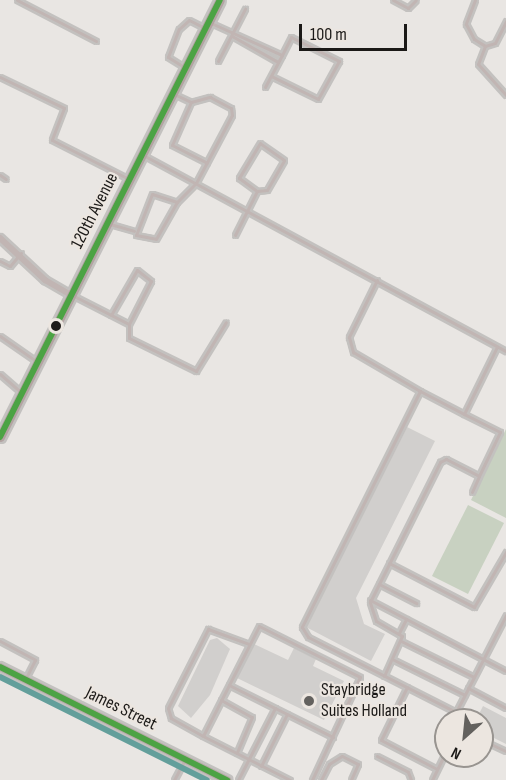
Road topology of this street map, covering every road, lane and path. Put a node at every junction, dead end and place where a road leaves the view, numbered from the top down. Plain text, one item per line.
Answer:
1 (17, 0) edge
2 (220, 0) edge
3 (393, 0) edge
4 (416, 0) edge
5 (475, 0) edge
6 (245, 9) dead end
7 (506, 21) edge
8 (208, 25) junction
9 (232, 34) junction
10 (96, 40) dead end
11 (257, 43) junction
12 (485, 46) junction
13 (254, 49) junction
14 (282, 55) junction
15 (218, 61) dead end
16 (278, 62) junction
17 (186, 68) junction
18 (271, 76) junction
19 (0, 77) edge
20 (265, 87) dead end
21 (173, 93) junction
22 (506, 94) edge
23 (191, 102) junction
24 (142, 154) junction
25 (207, 163) junction
26 (0, 175) edge
27 (6, 179) dead end
28 (130, 179) junction
29 (196, 183) junction
30 (256, 191) junction
31 (177, 202) junction
32 (247, 211) junction
33 (107, 224) junction
34 (134, 231) junction
35 (234, 235) dead end
36 (0, 238) edge
37 (21, 253) junction
38 (0, 261) edge
39 (377, 280) junction
40 (71, 295) junction
41 (111, 315) junction
42 (226, 322) dead end
43 (129, 324) junction
44 (0, 336) edge
45 (497, 347) junction
46 (506, 351) edge
47 (37, 362) junction
48 (0, 374) edge
49 (420, 391) junction
50 (22, 393) junction
51 (464, 414) junction
52 (0, 437) edge
53 (479, 476) junction
54 (472, 492) dead end
55 (506, 552) edge
56 (389, 563) junction
57 (379, 584) junction
58 (370, 600) junction
59 (416, 603) dead end
60 (506, 615) edge
61 (406, 619) junction
62 (399, 633) junction
63 (0, 641) edge
64 (401, 641) junction
65 (249, 644) junction
66 (392, 658) junction
67 (483, 659) junction
68 (0, 667) edge
69 (506, 671) edge
70 (384, 676) junction
71 (474, 677) junction
72 (26, 680) junction
73 (229, 685) junction
74 (407, 687) junction
75 (468, 688) junction
76 (465, 695) junction
77 (221, 700) junction
78 (275, 708) junction
79 (448, 708) edge
80 (458, 708) edge
81 (506, 708) edge
82 (287, 714) junction
83 (203, 736) junction
84 (333, 737) junction
85 (237, 753) junction
86 (377, 756) dead end
87 (184, 759) junction
88 (249, 760) junction
89 (261, 766) junction
90 (437, 769) joint
91 (174, 780) edge
92 (227, 780) edge
93 (238, 780) edge
94 (290, 780) edge
95 (312, 780) edge
96 (321, 780) edge
97 (351, 780) edge
98 (411, 780) edge
99 (432, 780) edge

1 - 10 lane
2 - 8 main road, 120th Avenue
3 - 4 lane
5 - 12 lane
6 - 9 lane
7 - 12 lane
8 - 9 lane
8 - 17 main road, 120th Avenue
8 - 17 lane
9 - 11 lane
9 - 13 lane
9 - 15 lane
11 - 13 lane
11 - 14 lane
12 - 22 lane
13 - 16 lane
14 - 16 lane
14 - 18 lane
16 - 18 lane
17 - 21 main road, 120th Avenue
18 - 20 lane
19 - 28 lane
21 - 23 lane
21 - 24 main road, 120th Avenue
23 - 25 lane
23 - 25 lane
24 - 28 main road, 120th Avenue
24 - 29 lane
25 - 29 lane
26 - 27 lane
28 - 33 main road, 120th Avenue
29 - 31 lane
29 - 32 lane
30 - 30 lane
30 - 32 lane
31 - 34 lane
31 - 34 lane
32 - 35 lane
32 - 39 lane
33 - 34 lane
33 - 40 main road, 120th Avenue
36 - 37 street
37 - 38 lane
37 - 40 street
39 - 45 lane
39 - 49 lane
40 - 41 lane
40 - 47 main road, 120th Avenue
41 - 43 lane
41 - 43 lane
42 - 43 lane
44 - 47 lane
45 - 46 lane
45 - 51 lane
47 - 50 main road, 120th Avenue
48 - 50 lane
49 - 51 lane
49 - 70 lane
50 - 52 main road, 120th Avenue
51 - 53 lane
53 - 54 lane
53 - 56 lane
55 - 56 lane
56 - 57 lane
57 - 58 lane
57 - 59 lane
58 - 61 lane
58 - 62 lane
60 - 67 lane
61 - 62 lane
61 - 67 lane
62 - 64 lane
63 - 72 lane
64 - 66 lane
64 - 71 lane
65 - 73 lane
65 - 83 lane
65 - 84 lane
66 - 70 lane
66 - 76 lane
67 - 69 lane
67 - 71 lane
68 - 72 street, James Street
70 - 74 lane
71 - 75 lane
72 - 87 street, James Street
73 - 77 lane
73 - 78 lane
74 - 79 lane
74 - 90 lane
75 - 76 lane
75 - 81 lane
76 - 80 lane
77 - 83 lane
77 - 85 lane
78 - 82 lane
78 - 88 lane
82 - 84 lane
82 - 89 lane
83 - 85 lane
84 - 95 lane
85 - 88 lane
86 - 98 lane
87 - 91 lane
87 - 92 street, James Street
88 - 89 lane
88 - 93 lane
89 - 94 lane
90 - 99 lane
96 - 97 lane

